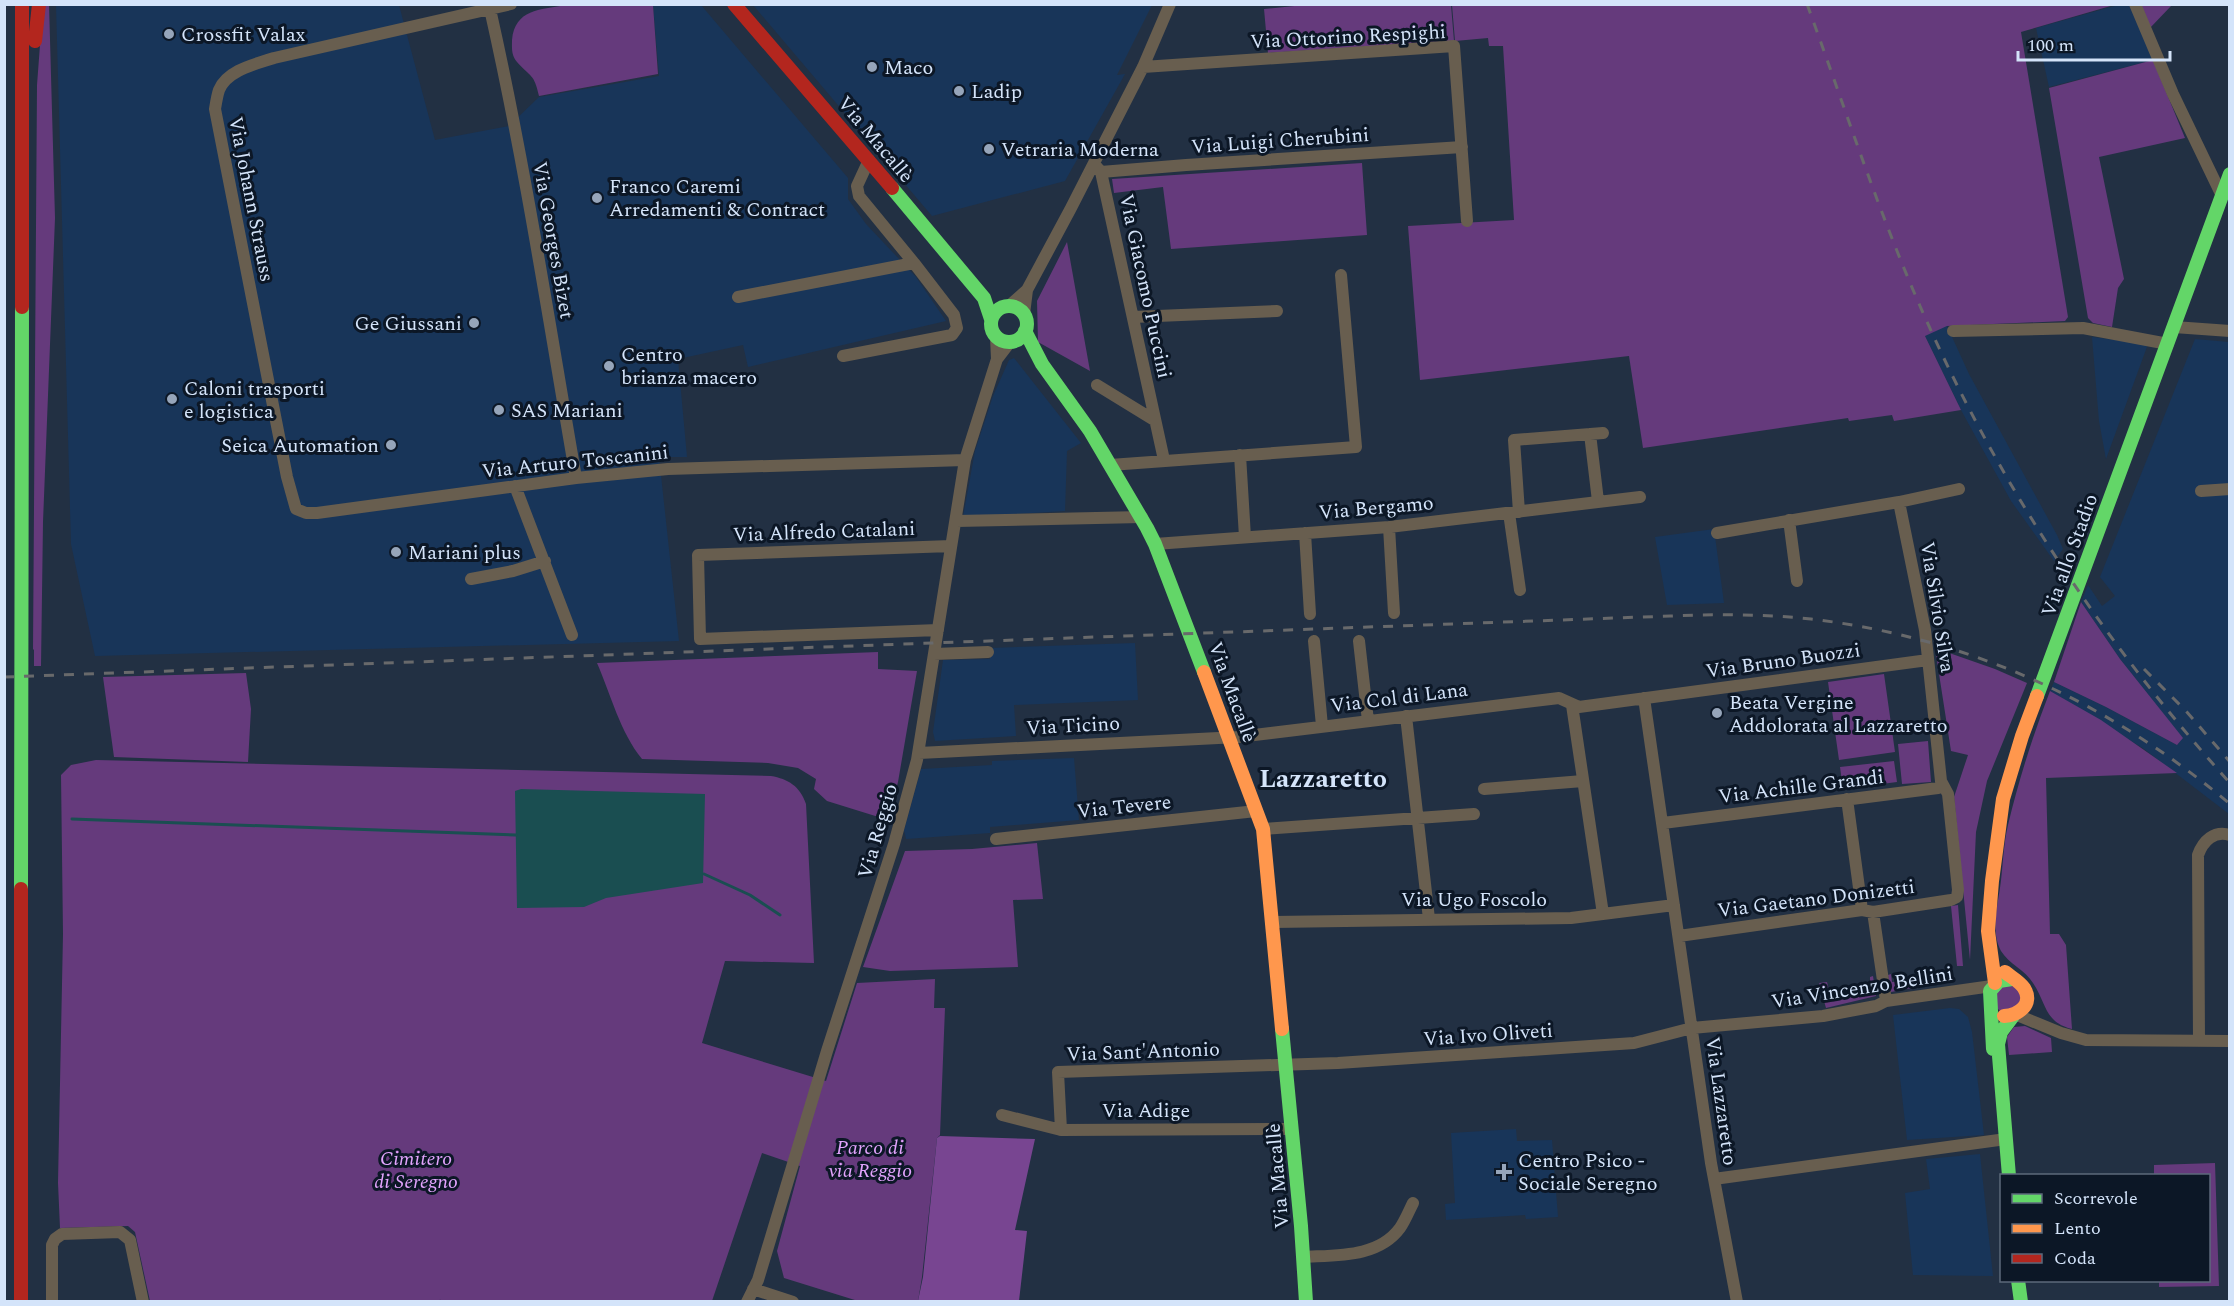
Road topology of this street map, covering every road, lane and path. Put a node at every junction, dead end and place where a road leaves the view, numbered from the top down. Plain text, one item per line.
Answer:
1 (22, 4) edge
2 (39, 4) edge
3 (511, 4) edge
4 (734, 4) edge
5 (1170, 4) edge
6 (2135, 4) edge
7 (490, 9) junction
8 (1143, 67) junction
9 (22, 139) junction
10 (1462, 147) junction
11 (869, 160) junction
12 (1098, 168) junction
13 (2229, 174) edge
14 (2222, 196) junction
15 (1467, 221) dead end
16 (914, 263) junction
17 (1341, 275) dead end
18 (1027, 290) junction
19 (738, 297) dead end
20 (986, 301) junction
21 (1007, 306) junction
22 (1277, 311) dead end
23 (1024, 314) junction
24 (1133, 317) junction
25 (992, 319) junction
26 (2174, 327) junction
27 (1025, 331) junction
28 (1953, 331) dead end
29 (2229, 331) edge
30 (996, 337) junction
31 (1012, 342) junction
32 (2168, 344) junction
33 (1036, 355) junction
34 (843, 357) dead end
35 (997, 360) junction
36 (1097, 385) dead end
37 (273, 407) joint
38 (1155, 420) junction
39 (1240, 455) junction
40 (965, 460) junction
41 (1164, 460) junction
42 (1110, 465) junction
43 (576, 478) junction
44 (515, 486) junction
45 (1959, 489) dead end
46 (2229, 489) edge
47 (2201, 491) dead end
48 (1640, 497) dead end
49 (1598, 501) junction
50 (1899, 502) junction
51 (1514, 513) junction
52 (1142, 517) junction
53 (1789, 520) junction
54 (956, 521) junction
55 (1389, 528) junction
56 (1305, 533) junction
57 (1717, 533) dead end
58 (1245, 537) junction
59 (1155, 544) junction
60 (951, 546) junction
61 (545, 561) junction
62 (471, 579) dead end
63 (1797, 581) dead end
64 (1520, 590) dead end
65 (1394, 613) dead end
66 (1310, 614) dead end
67 (938, 630) junction
68 (572, 635) dead end
69 (1314, 641) dead end
70 (1359, 641) dead end
71 (988, 652) dead end
72 (934, 654) junction
73 (1928, 660) junction
74 (1644, 698) junction
75 (1572, 705) junction
76 (1406, 716) junction
77 (1368, 721) junction
78 (1322, 726) junction
79 (1228, 737) junction
80 (919, 753) junction
81 (1583, 781) junction
82 (1943, 785) junction
83 (1484, 789) dead end
84 (1846, 799) junction
85 (1256, 811) junction
86 (1474, 814) dead end
87 (1418, 818) junction
88 (1663, 823) junction
89 (1263, 829) junction
90 (2229, 835) edge
91 (996, 839) dead end
92 (1957, 897) joint
93 (1674, 905) junction
94 (1867, 911) junction
95 (1603, 914) junction
96 (1429, 919) junction
97 (1273, 922) junction
98 (1678, 936) junction
99 (1993, 958) junction
100 (2012, 979) junction
101 (1991, 993) junction
102 (2027, 997) junction
103 (1886, 1001) junction
104 (2015, 1016) junction
105 (1692, 1028) junction
106 (2048, 1028) junction
107 (2199, 1041) junction
108 (2229, 1041) edge
109 (1285, 1065) junction
110 (1002, 1115) dead end
111 (2004, 1123) junction
112 (1292, 1128) junction
113 (1060, 1130) junction
114 (2006, 1139) junction
115 (2009, 1174) edge
116 (1714, 1179) junction
117 (1413, 1203) dead end
118 (1303, 1257) junction
119 (2018, 1282) edge
120 (753, 1288) junction
121 (21, 1302) edge
122 (52, 1302) edge
123 (143, 1302) edge
124 (747, 1302) edge
125 (793, 1302) edge
126 (1306, 1302) edge
127 (1737, 1302) edge
128 (2021, 1302) edge

1 - 9 main road
2 - 9 main road
3 - 7 street, Via Johann Strauss
4 - 11 main road, Via Macallè
5 - 8 street
6 - 14 street
7 - 37 street, Via Johann Strauss
7 - 43 street, Via Georges Bizet
8 - 10 street, Via Ottorino Respighi
8 - 12 street
9 - 121 main road
10 - 12 street, Via Luigi Cherubini
10 - 15 street, Via Ottorino Respighi
11 - 16 street
11 - 20 main road, Via Macallè
12 - 18 street
12 - 24 street, Via Giacomo Puccini
13 - 14 main road, Via allo Stadio
14 - 26 main road, Via allo Stadio
16 - 19 street
16 - 34 street
17 - 39 street
18 - 21 street
18 - 23 street
20 - 21 main road
20 - 25 main road, Via Macallè
21 - 23 main road
21 - 25 main road
22 - 24 street
23 - 27 main road
24 - 38 street, Via Giacomo Puccini
25 - 30 main road
26 - 29 street
26 - 32 main road, Via allo Stadio
27 - 31 main road
27 - 33 main road, Via Macallè
28 - 32 street
30 - 31 main road
30 - 35 street, Via Reggio
31 - 33 main road, Via Macallè
31 - 35 street, Via Reggio
32 - 99 main road, Via allo Stadio
33 - 42 main road, Via Macallè
35 - 40 street, Via Reggio
36 - 38 street
37 - 44 street, Via Arturo Toscanini
38 - 41 street, Via Giacomo Puccini
39 - 41 street
39 - 58 street
40 - 43 street, Via Arturo Toscanini
40 - 54 street, Via Reggio
41 - 42 street
42 - 52 main road, Via Macallè
43 - 44 street, Via Arturo Toscanini
44 - 61 street
45 - 50 street
46 - 47 street
48 - 49 street, Via Bergamo
49 - 51 street, Via Bergamo
49 - 51 street
50 - 53 street
50 - 73 street, Via Silvio Silva
51 - 55 street, Via Bergamo
51 - 64 street
52 - 54 street
52 - 59 main road, Via Macallè
53 - 57 street
53 - 63 street
54 - 60 street, Via Reggio
55 - 56 street, Via Bergamo
55 - 65 street
56 - 58 street, Via Bergamo
56 - 66 street
58 - 59 street, Via Bergamo
59 - 79 main road, Via Macallè
60 - 67 street, Via Reggio
60 - 67 street, Via Alfredo Catalani
61 - 62 street
61 - 68 street
67 - 72 street, Via Reggio
69 - 78 street
70 - 77 street
71 - 72 street
72 - 80 street, Via Reggio
73 - 74 street, Via Bruno Buozzi
73 - 82 street, Via Silvio Silva
74 - 75 street, Via Bruno Buozzi
74 - 88 street, Via Lazzaretto
75 - 76 street, Via Col di Lana
75 - 81 street
76 - 77 street, Via Col di Lana
76 - 87 street
77 - 78 street, Via Col di Lana
78 - 79 street, Via Col di Lana
79 - 80 street, Via Ticino
79 - 85 main road, Via Macallè
80 - 120 street, Via Reggio
81 - 83 street
81 - 95 street
82 - 84 street, Via Achille Grandi
82 - 92 street, Via Silvio Silva
84 - 88 street, Via Achille Grandi
84 - 94 street
85 - 89 main road, Via Macallè
85 - 91 street, Via Tevere
86 - 87 street
87 - 89 street
87 - 96 street
88 - 93 street, Via Lazzaretto
89 - 97 main road, Via Macallè
90 - 107 street
92 - 94 street, Via Gaetano Donizetti
93 - 95 street, Via Ugo Foscolo
93 - 98 street, Via Lazzaretto
94 - 98 street, Via Gaetano Donizetti
94 - 103 street
95 - 96 street, Via Ugo Foscolo
96 - 97 street, Via Ugo Foscolo
97 - 109 main road, Via Macallè
98 - 105 street, Via Lazzaretto
99 - 100 main road
99 - 101 main road, Via allo Stadio
100 - 101 main road
100 - 102 main road
101 - 103 street, Via Vincenzo Bellini
101 - 104 main road
101 - 111 main road, Via allo Stadio
102 - 104 main road, Via allo Stadio
102 - 106 street
103 - 105 street, Via Vincenzo Bellini
104 - 106 street
104 - 111 main road, Via allo Stadio
105 - 109 street, Via Ivo Oliveti
105 - 116 street, Via Lazzaretto
106 - 107 street
107 - 108 street
109 - 112 main road, Via Macallè
109 - 113 street, Via Sant'Antonio
110 - 113 street, Via Adige
111 - 114 main road, Via allo Stadio
112 - 113 street, Via Adige
112 - 118 main road, Via Macallè
114 - 115 main road, Via allo Stadio
114 - 116 street
116 - 127 street, Via Lazzaretto
117 - 118 street
118 - 126 main road, Via Macallè
119 - 128 main road
120 - 124 street, Via Reggio
120 - 125 street
122 - 123 street

